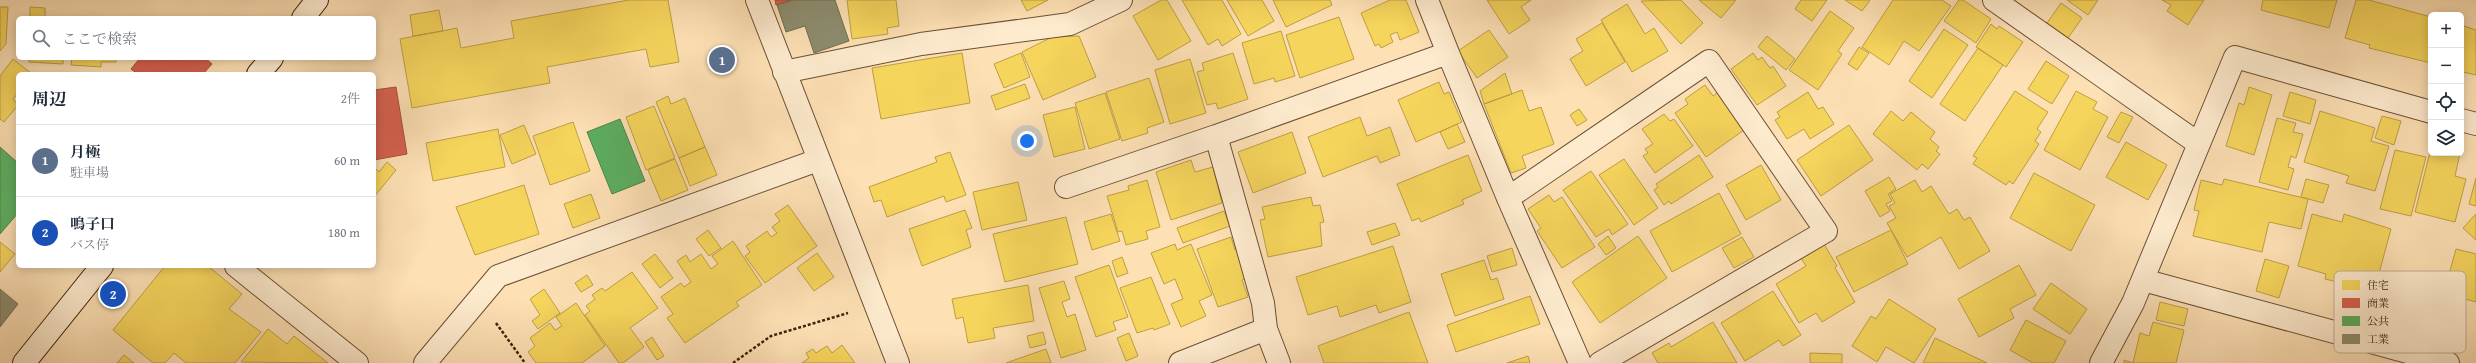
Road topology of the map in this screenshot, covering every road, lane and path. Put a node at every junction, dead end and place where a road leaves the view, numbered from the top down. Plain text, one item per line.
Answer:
1 (317, 0) edge
2 (757, 0) edge
3 (1121, 0) edge
4 (1427, 0) edge
5 (1994, 0) edge
6 (305, 16) edge
7 (1448, 53) junction
8 (270, 60) edge
9 (260, 72) edge
10 (784, 72) junction
11 (2428, 111) edge
12 (2464, 121) edge
13 (2476, 124) edge
14 (1216, 136) junction
15 (2199, 144) junction
16 (818, 160) junction
17 (1066, 187) dead end
18 (1508, 198) junction
19 (100, 268) edge
20 (238, 268) edge
21 (2143, 280) junction
22 (874, 302) junction
23 (492, 317) dead end
24 (1266, 329) junction
25 (2334, 332) edge
26 (2411, 353) edge
27 (24, 363) edge
28 (357, 363) edge
29 (425, 363) edge
30 (525, 363) edge
31 (733, 363) edge
32 (898, 363) edge
33 (1180, 363) edge
34 (1279, 363) edge
35 (1580, 363) edge
36 (1600, 363) edge
37 (2101, 363) edge
38 (2448, 363) edge

1 - 6 street
2 - 10 street
3 - 10 street
4 - 7 street
5 - 15 street
7 - 14 street
7 - 18 street
8 - 9 street
10 - 16 street
11 - 15 street
12 - 13 street
14 - 17 street
14 - 24 street
15 - 21 street
16 - 22 street
16 - 29 street
18 - 35 street
18 - 36 street
19 - 27 street
20 - 28 street
21 - 25 street
21 - 37 street
22 - 31 path
22 - 32 street
23 - 30 path
24 - 33 street
24 - 34 street
26 - 38 street

